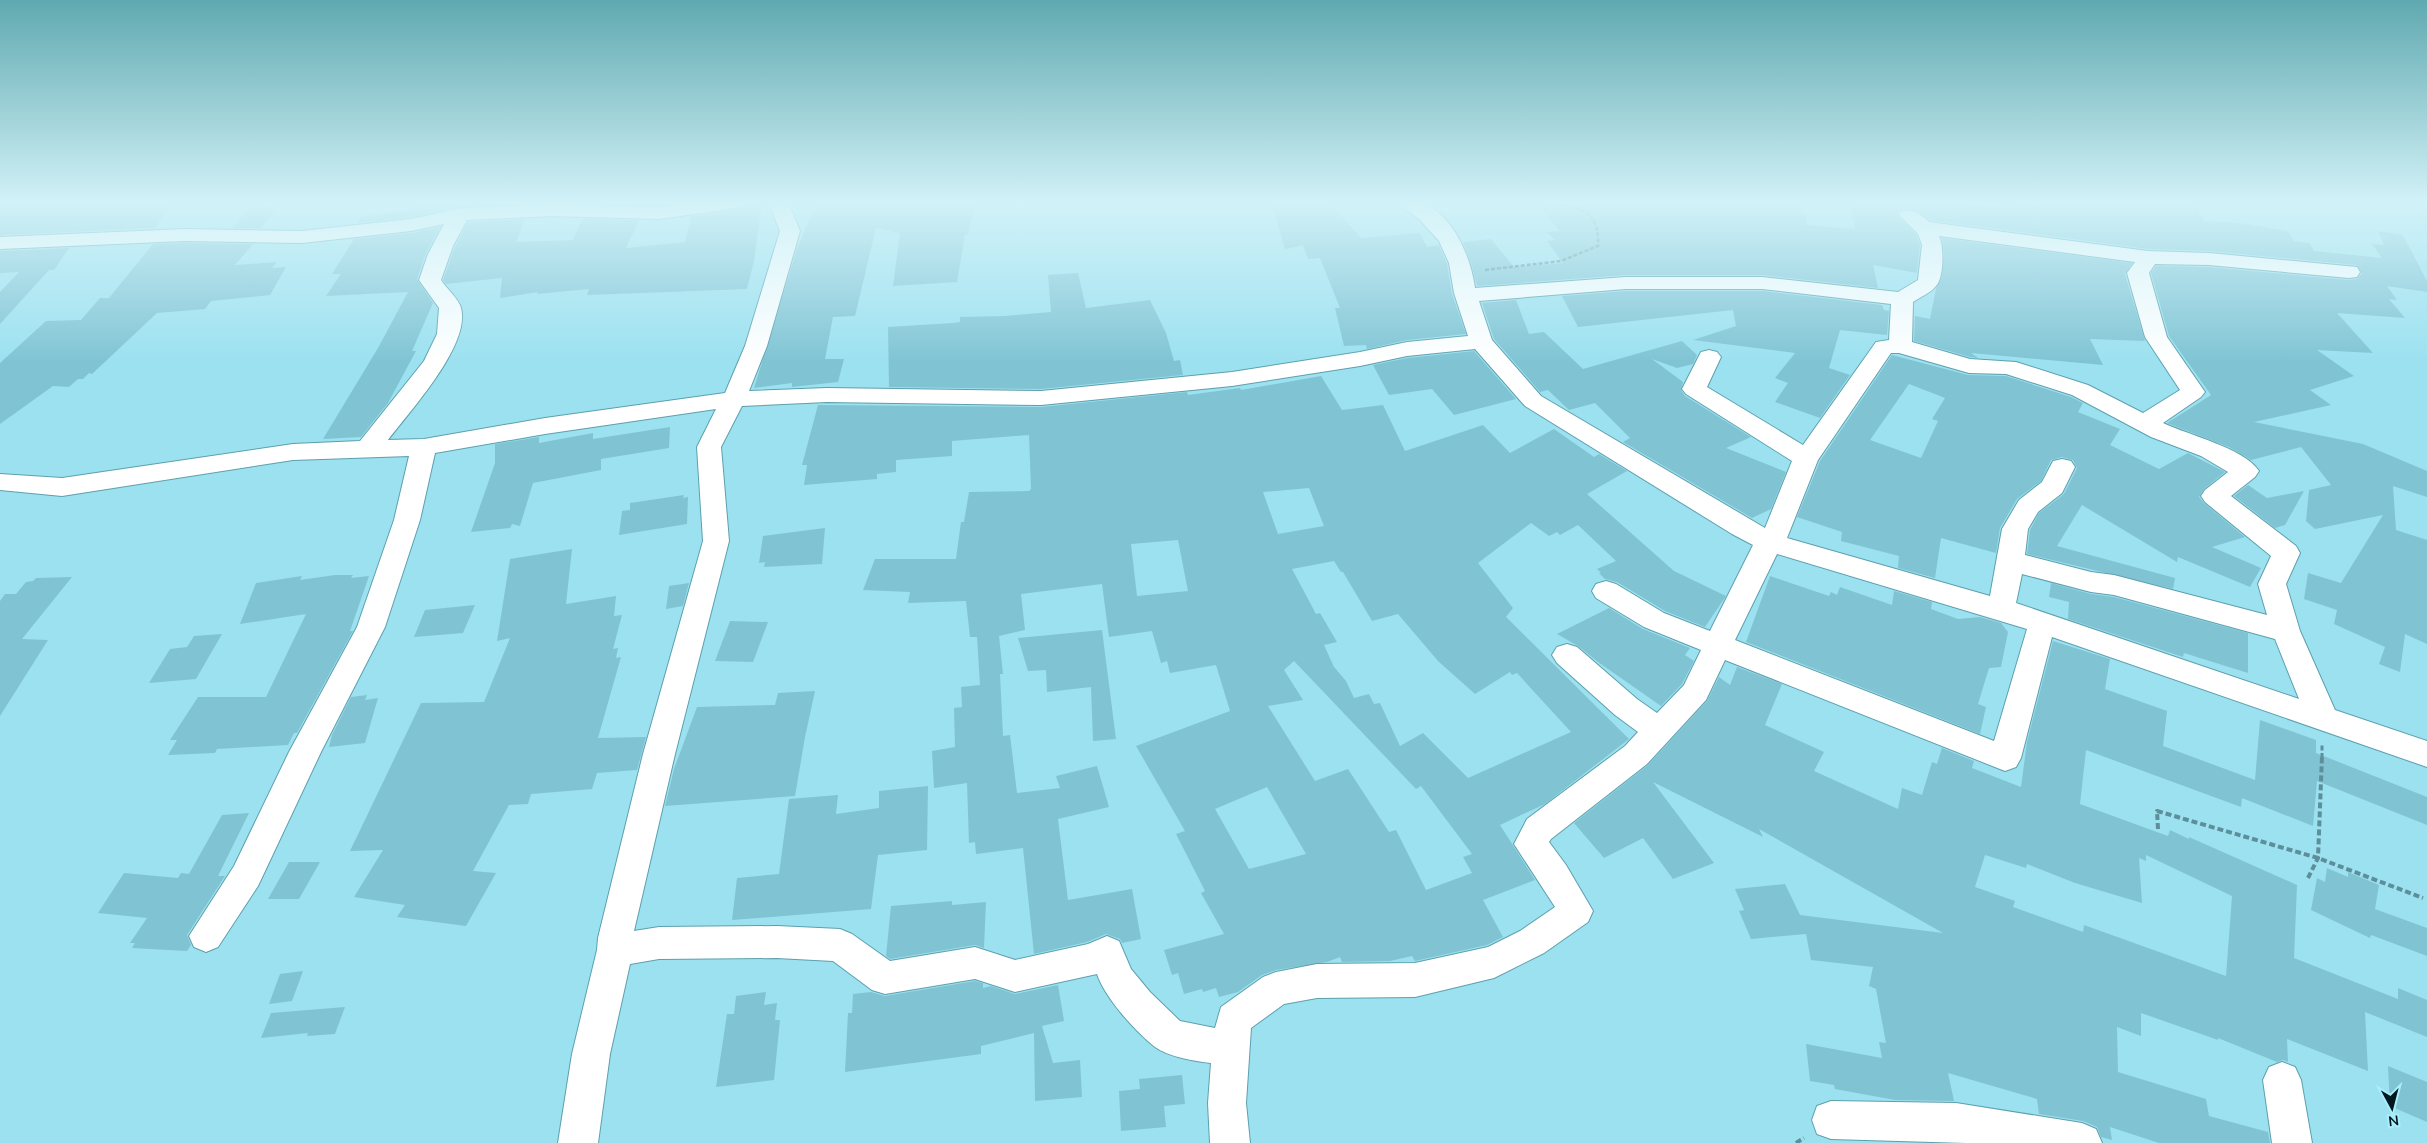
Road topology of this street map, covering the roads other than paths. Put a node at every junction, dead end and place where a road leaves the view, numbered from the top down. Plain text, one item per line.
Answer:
1 (437, 255) edge
2 (783, 255) edge
3 (1455, 255) edge
4 (1933, 255) edge
5 (2137, 255) edge
6 (2148, 257) junction
7 (2349, 272) dead end
8 (1466, 297) junction
9 (1902, 299) junction
10 (1481, 342) junction
11 (1900, 346) junction
12 (1709, 357) dead end
13 (734, 399) junction
14 (2144, 420) junction
15 (424, 447) junction
16 (367, 450) junction
17 (1806, 458) junction
18 (2062, 467) dead end
19 (0, 482) edge
20 (1772, 543) junction
21 (2011, 561) junction
22 (1606, 591) dead end
23 (2001, 609) junction
24 (2044, 623) junction
25 (2286, 630) junction
26 (1718, 647) junction
27 (1568, 655) dead end
28 (2322, 719) junction
29 (1658, 730) junction
30 (2427, 754) edge
31 (206, 936) dead end
32 (615, 950) junction
33 (1231, 1048) junction
34 (2282, 1080) dead end
35 (1831, 1120) dead end
36 (578, 1143) edge
37 (1230, 1143) edge
38 (2082, 1143) edge
39 (2292, 1143) edge

1 - 16 street
2 - 13 street
3 - 8 street
4 - 9 street
5 - 6 street
6 - 7 street
6 - 14 street
8 - 9 street
8 - 10 street
9 - 11 street
10 - 13 street
10 - 20 street
11 - 14 street
11 - 17 street
12 - 17 street
13 - 15 street
13 - 32 street
14 - 25 street
15 - 16 street
15 - 31 street
16 - 19 street
17 - 20 street
18 - 21 street
20 - 23 street
20 - 26 street
21 - 23 street
21 - 25 street
22 - 26 street
23 - 24 street
24 - 26 street
24 - 28 street
25 - 28 street
26 - 29 street
27 - 29 street
28 - 30 street
29 - 33 street
32 - 33 street
32 - 36 street
33 - 37 street
34 - 39 street
35 - 38 street

